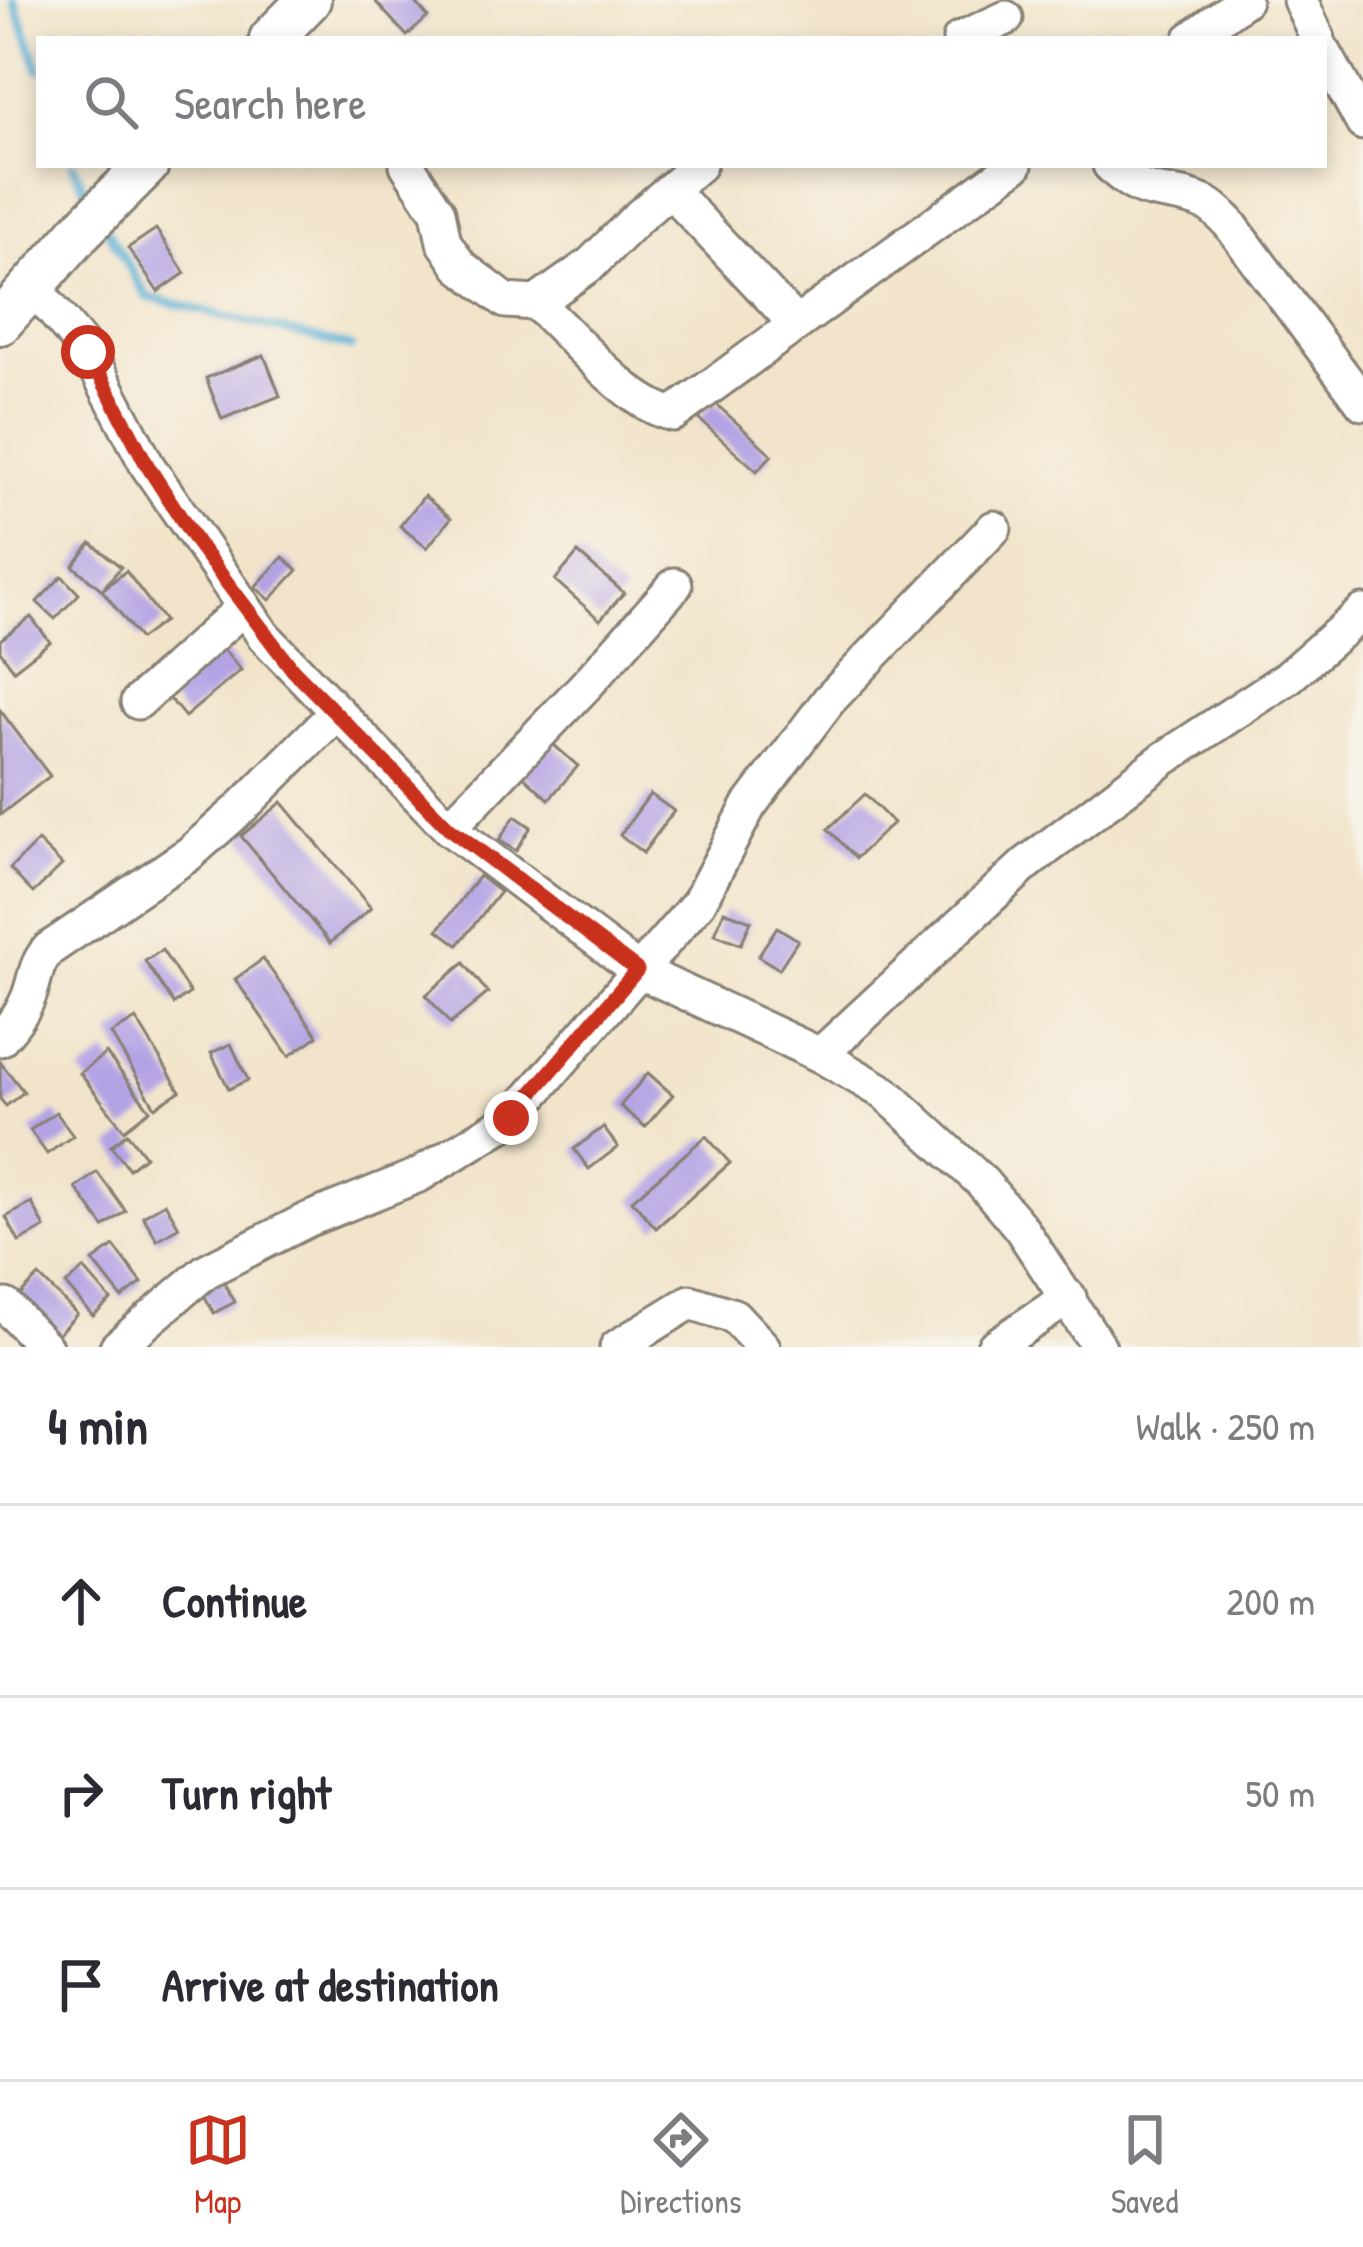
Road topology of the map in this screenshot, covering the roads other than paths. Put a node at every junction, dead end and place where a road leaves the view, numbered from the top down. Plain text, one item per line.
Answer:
1 (309, 0) edge
2 (1244, 0) edge
3 (1300, 0) edge
4 (1010, 19) edge
5 (274, 36) edge
6 (968, 36) edge
7 (1195, 36) edge
8 (1317, 36) edge
9 (1327, 57) edge
10 (1363, 123) edge
11 (409, 168) edge
12 (696, 168) edge
13 (1012, 168) edge
14 (1113, 168) edge
15 (135, 178) edge
16 (672, 192) junction
17 (33, 287) junction
18 (536, 303) junction
19 (0, 323) edge
20 (796, 324) junction
21 (1363, 403) edge
22 (994, 527) dead end
23 (675, 585) dead end
24 (244, 607) junction
25 (1357, 629) edge
26 (138, 702) dead end
27 (338, 712) junction
28 (449, 828) junction
29 (637, 970) junction
30 (0, 1039) edge
31 (820, 1055) junction
32 (1069, 1297) junction
33 (6, 1306) dead end
34 (45, 1347) edge
35 (117, 1347) edge
36 (617, 1347) edge
37 (763, 1347) edge
38 (994, 1347) edge
39 (1100, 1347) edge

1 - 5 main road
2 - 7 street
3 - 8 street
4 - 6 street
9 - 10 street
11 - 18 street
12 - 16 street
13 - 20 street
14 - 21 street
15 - 17 main road
16 - 18 street
16 - 20 street
17 - 19 main road
17 - 24 street
18 - 20 street
22 - 29 street
23 - 28 street
24 - 26 street
24 - 27 street
25 - 31 street
27 - 28 street
27 - 30 street
28 - 29 street
29 - 31 street
29 - 35 street
31 - 32 street
32 - 38 street
32 - 39 street
33 - 34 street
36 - 37 street

